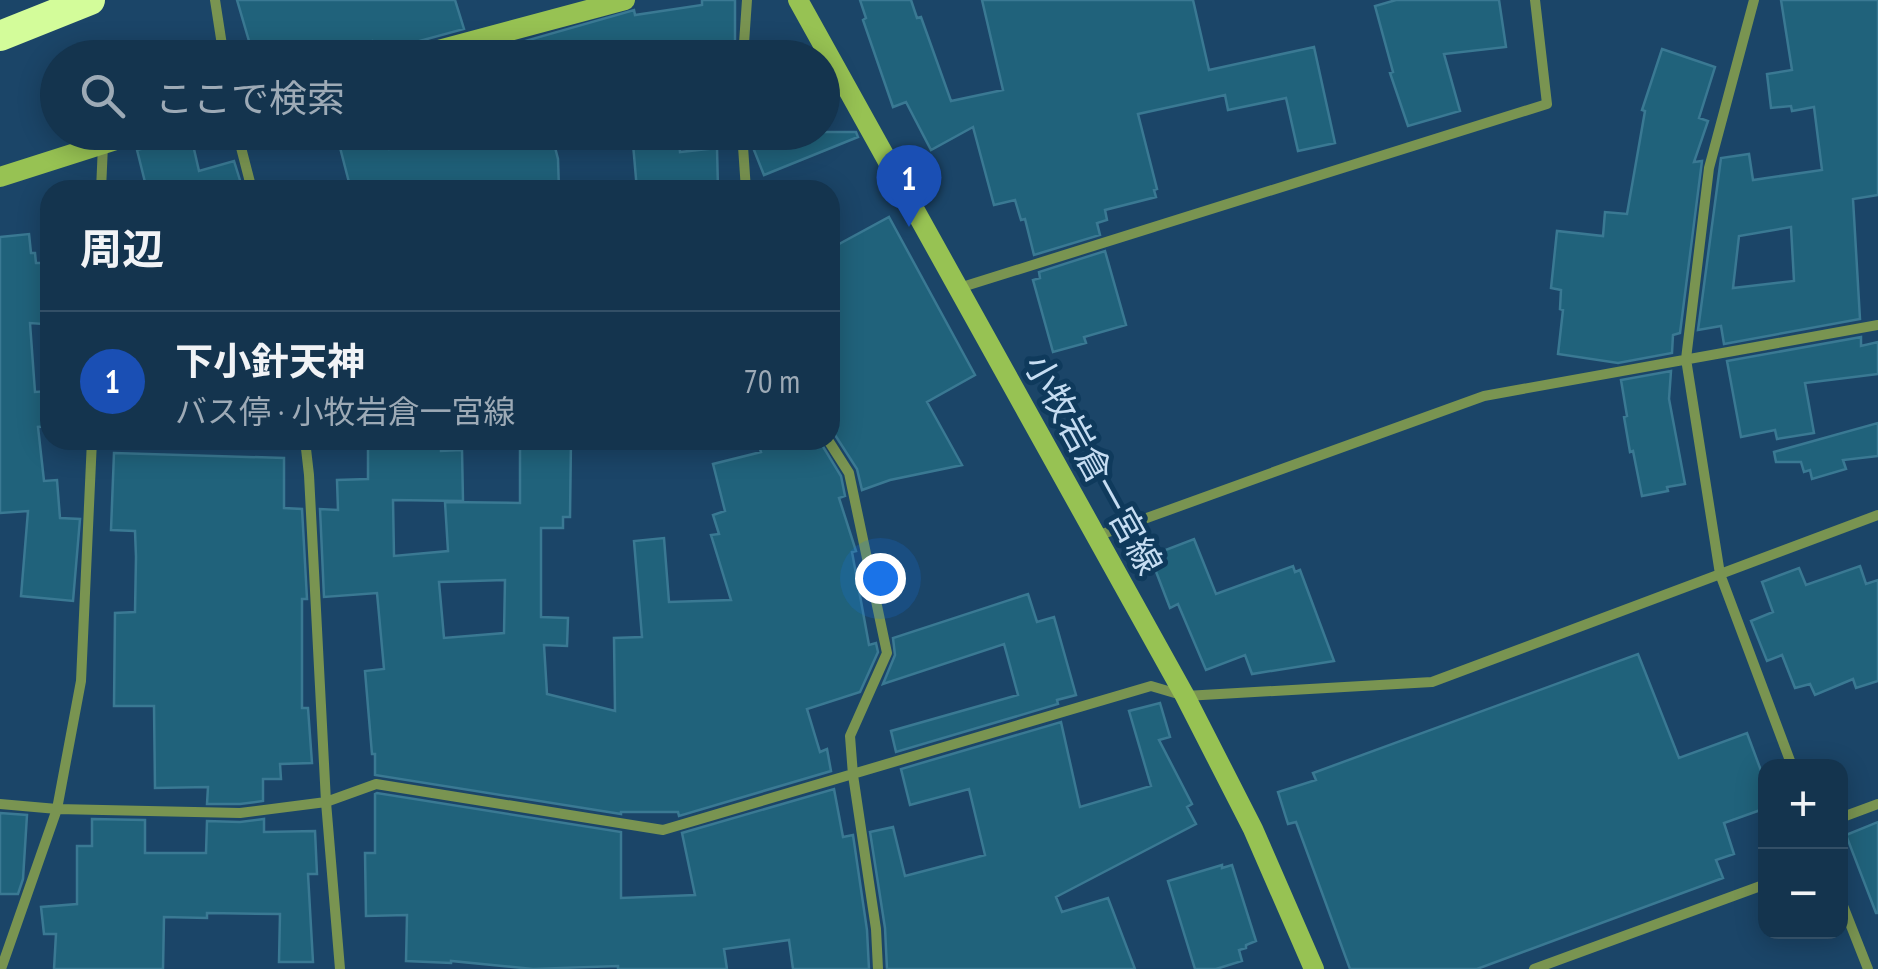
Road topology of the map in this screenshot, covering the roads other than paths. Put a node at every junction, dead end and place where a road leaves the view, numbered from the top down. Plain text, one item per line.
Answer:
1 (41, 0) edge
2 (90, 0) edge
3 (215, 0) edge
4 (625, 0) edge
5 (747, 0) edge
6 (798, 0) edge
7 (1535, 0) edge
8 (1754, 0) edge
9 (0, 16) edge
10 (0, 36) edge
11 (221, 40) edge
12 (475, 40) edge
13 (744, 40) edge
14 (820, 40) edge
15 (840, 75) edge
16 (83, 150) edge
17 (102, 150) edge
18 (242, 150) edge
19 (743, 150) edge
20 (0, 177) edge
21 (101, 180) edge
22 (249, 180) edge
23 (745, 180) edge
24 (959, 288) junction
25 (1878, 325) edge
26 (1686, 359) junction
27 (92, 450) edge
28 (306, 450) edge
29 (834, 450) edge
30 (1878, 515) edge
31 (1097, 536) junction
32 (1720, 574) junction
33 (1186, 696) junction
34 (1789, 759) edge
35 (853, 775) junction
36 (326, 802) junction
37 (0, 804) edge
38 (1878, 804) edge
39 (57, 808) junction
40 (1848, 815) edge
41 (1758, 887) edge
42 (1848, 918) edge
43 (1, 969) edge
44 (340, 969) edge
45 (878, 969) edge
46 (1314, 969) edge
47 (1534, 969) edge
48 (1868, 969) edge

1 - 9 highway
2 - 10 highway
3 - 11 street
4 - 12 main road
5 - 13 street
6 - 14 main road, 小牧岩倉一宮線
7 - 24 street
8 - 26 street
15 - 24 main road, 小牧岩倉一宮線
16 - 20 main road
17 - 21 street
18 - 22 street
19 - 23 street
24 - 31 main road, 小牧岩倉一宮線
25 - 26 street
26 - 31 street
26 - 32 street
27 - 39 street
28 - 36 street
29 - 35 street
30 - 32 street
31 - 33 main road, 小牧岩倉一宮線
32 - 33 street
32 - 34 street
33 - 35 street
33 - 46 main road, 小牧岩倉一宮線
35 - 36 street
35 - 45 street
36 - 39 street
36 - 44 street
37 - 39 street
38 - 40 street
39 - 43 street
41 - 47 street
42 - 48 street

